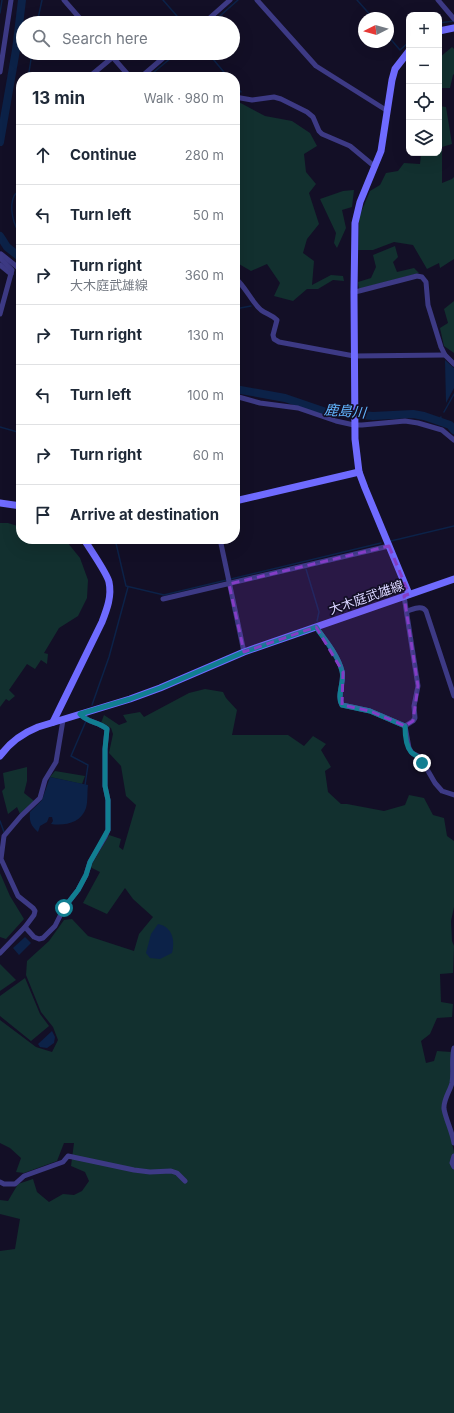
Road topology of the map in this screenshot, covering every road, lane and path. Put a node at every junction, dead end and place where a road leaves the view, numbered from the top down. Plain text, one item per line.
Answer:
1 (11, 0) edge
2 (64, 0) edge
3 (230, 0) edge
4 (258, 0) edge
5 (438, 0) edge
6 (78, 16) edge
7 (212, 16) edge
8 (454, 19) edge
9 (454, 28) edge
10 (442, 30) edge
11 (406, 55) edge
12 (106, 60) edge
13 (115, 60) edge
14 (161, 60) edge
15 (0, 72) edge
16 (94, 72) edge
17 (126, 72) edge
18 (147, 72) edge
19 (240, 98) edge
20 (386, 110) junction
21 (374, 166) junction
22 (0, 254) edge
23 (0, 265) edge
24 (16, 266) edge
25 (11, 274) junction
26 (240, 283) edge
27 (354, 292) junction
28 (0, 314) edge
29 (445, 355) junction
30 (354, 356) junction
31 (454, 364) edge
32 (240, 397) edge
33 (354, 425) junction
34 (454, 440) edge
35 (359, 472) junction
36 (240, 499) edge
37 (0, 503) edge
38 (16, 505) edge
39 (87, 544) edge
40 (221, 544) edge
41 (389, 546) junction
42 (454, 579) edge
43 (229, 584) junction
44 (406, 595) junction
45 (163, 599) dead end
46 (407, 611) junction
47 (316, 627) junction
48 (244, 652) junction
49 (454, 696) edge
50 (80, 714) junction
51 (63, 720) junction
52 (53, 722) junction
53 (405, 726) junction
54 (0, 756) edge
55 (454, 795) edge
56 (0, 859) edge
57 (25, 927) junction
58 (0, 953) edge
59 (454, 1048) edge
60 (454, 1142) edge
61 (454, 1156) edge
62 (454, 1167) edge
63 (185, 1181) dead end
64 (0, 1182) edge

1 - 15 street
2 - 6 street
3 - 7 street
4 - 20 street
5 - 8 street
9 - 10 street
11 - 20 street
12 - 16 street
13 - 17 street
14 - 18 street
19 - 21 street
20 - 21 street
21 - 27 street
22 - 24 street
22 - 25 street
23 - 25 street
25 - 28 street
26 - 30 street
27 - 29 street
27 - 30 street
29 - 30 street
29 - 31 street
30 - 33 street
32 - 33 street
33 - 34 street
33 - 35 street
35 - 36 street
35 - 41 street
37 - 38 street
39 - 52 street
40 - 43 street
41 - 43 street
41 - 44 street
42 - 44 street, 大木庭武雄線
43 - 45 street
43 - 48 street
44 - 46 street
44 - 47 street, 大木庭武雄線
46 - 49 street
46 - 53 street
47 - 48 street, 大木庭武雄線
47 - 53 street
48 - 50 street, 大木庭武雄線
50 - 51 street, 大木庭武雄線
50 - 57 street
51 - 52 street, 大木庭武雄線
51 - 56 street
52 - 54 street, 大木庭武雄線
53 - 55 street
56 - 57 street
57 - 58 street
59 - 60 street
61 - 62 street
63 - 64 street

